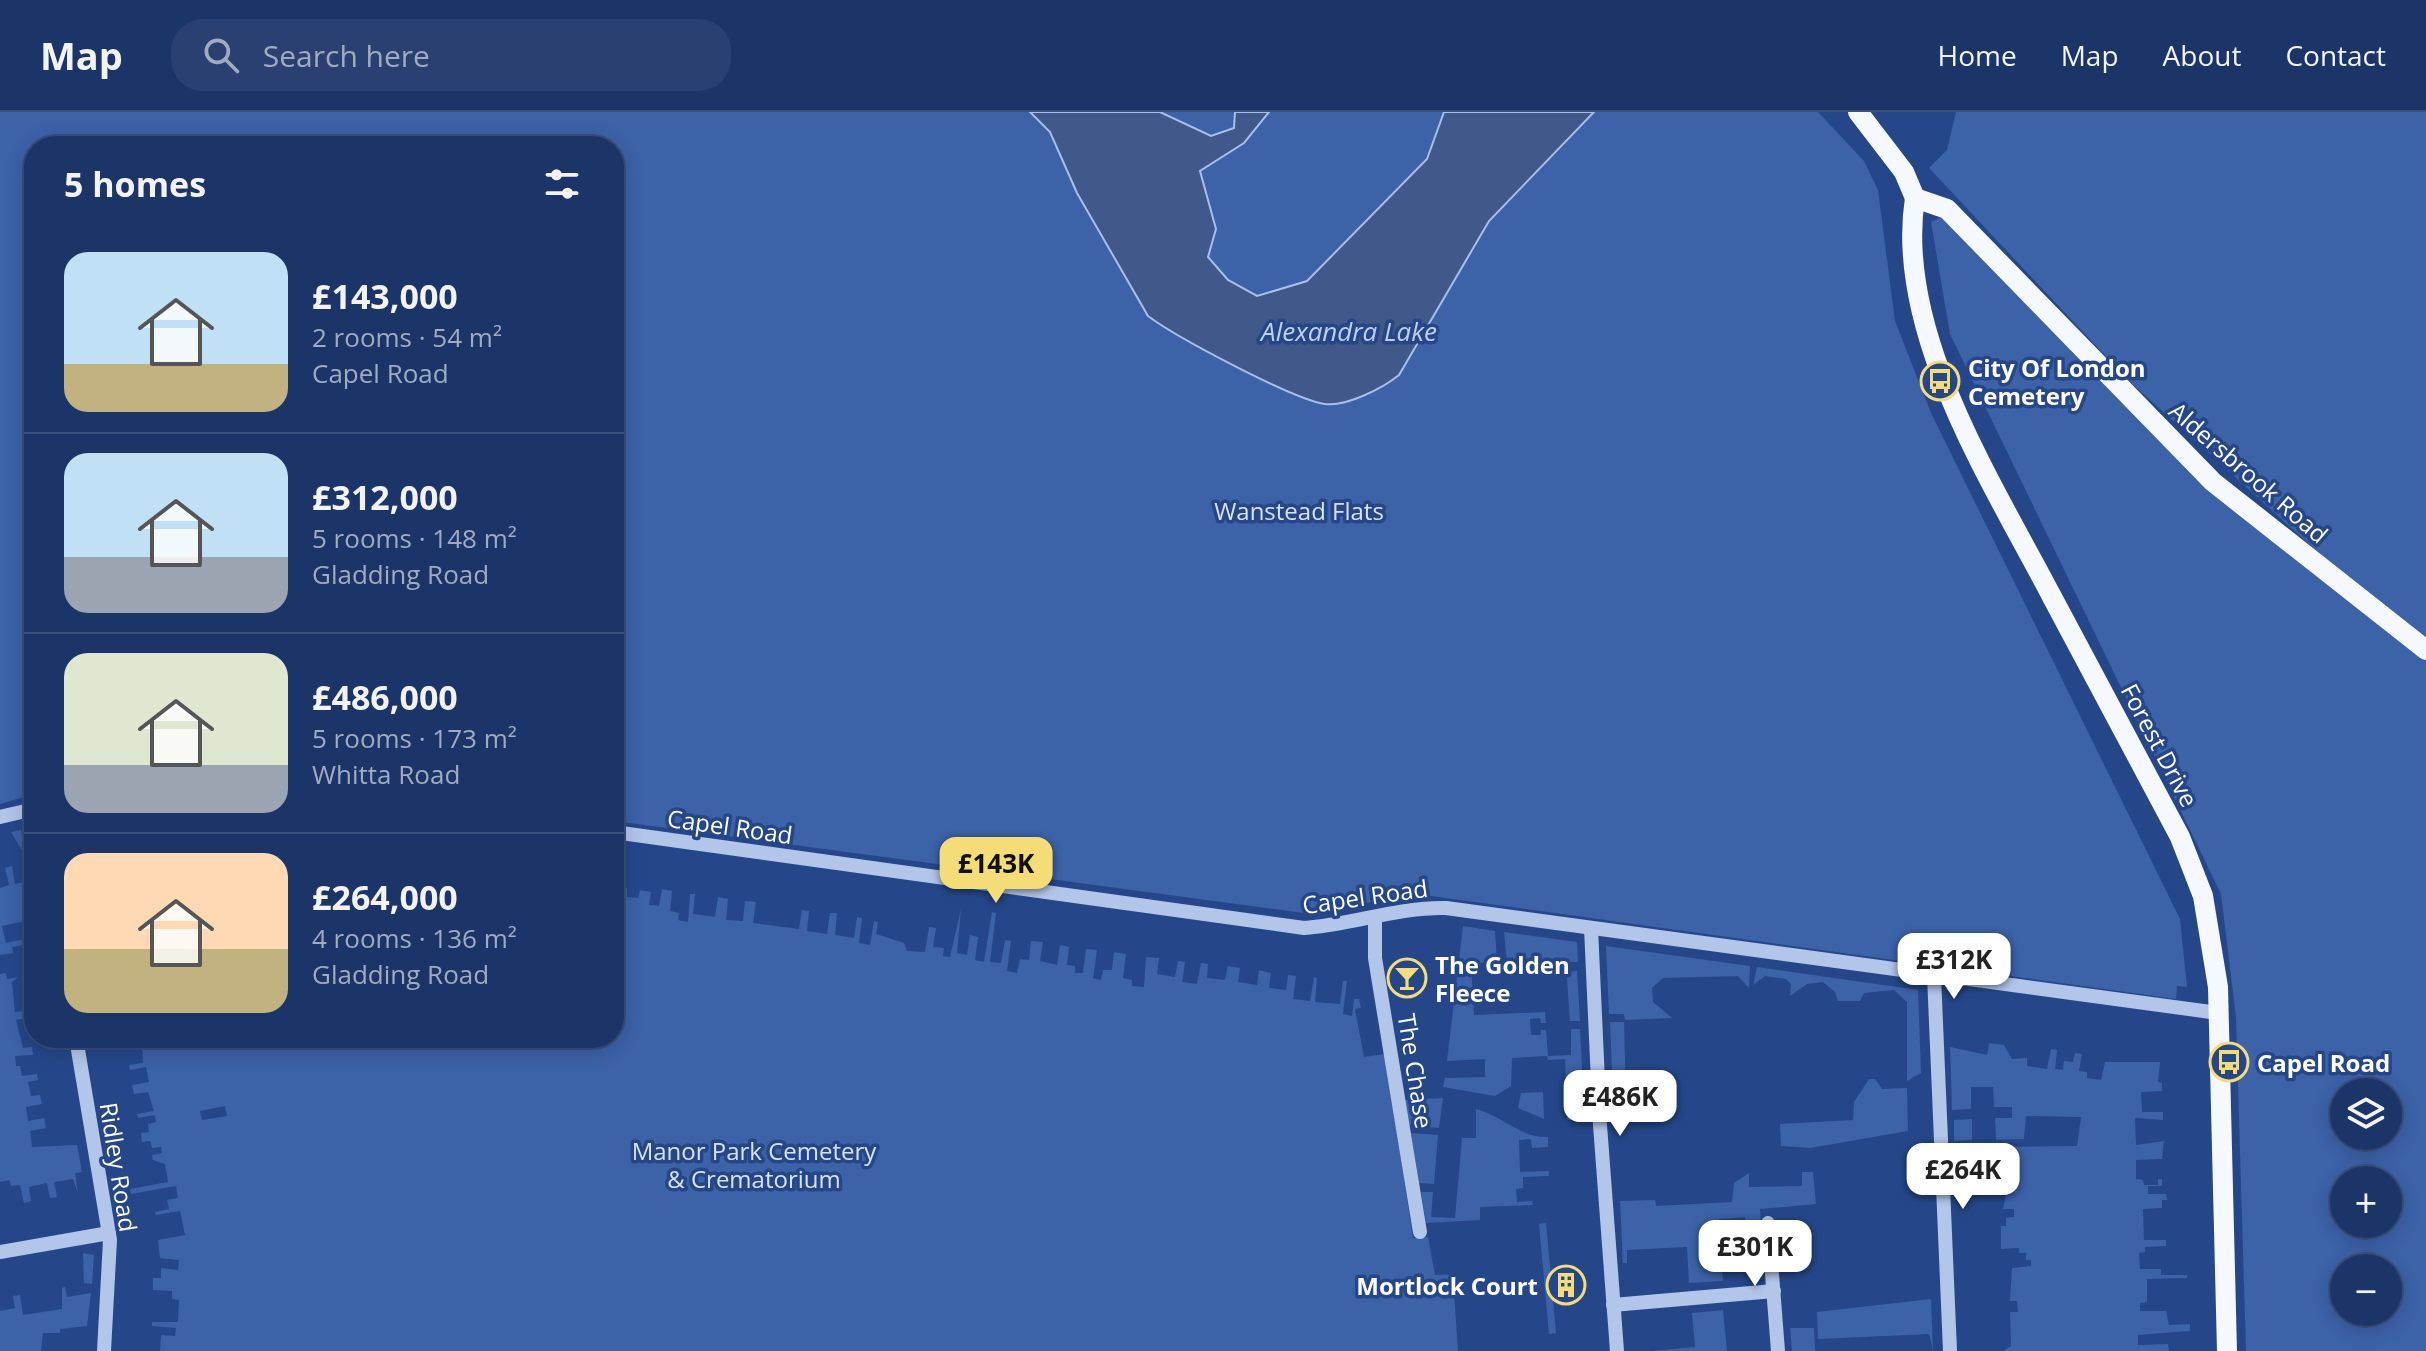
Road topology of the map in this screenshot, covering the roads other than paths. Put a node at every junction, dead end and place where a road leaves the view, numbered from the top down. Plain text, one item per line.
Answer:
1 (1858, 112) edge
2 (1915, 198) junction
3 (2426, 650) edge
4 (24, 811) edge
5 (0, 817) edge
6 (624, 833) edge
7 (1375, 917) junction
8 (1591, 928) junction
9 (1934, 976) junction
10 (2218, 1013) junction
11 (78, 1048) edge
12 (1768, 1223) dead end
13 (1420, 1232) dead end
14 (109, 1233) junction
15 (0, 1252) edge
16 (1774, 1291) junction
17 (1613, 1305) junction
18 (104, 1351) edge
19 (1617, 1351) edge
20 (1778, 1351) edge
21 (1950, 1351) edge
22 (2227, 1351) edge

1 - 2 main road
2 - 3 main road, Aldersbrook Road
2 - 10 main road, Forest Drive
4 - 5 street
6 - 7 street, Capel Road
7 - 8 street, Capel Road
7 - 13 street, The Chase
8 - 9 street, Capel Road
8 - 17 street
9 - 10 street, Capel Road
9 - 21 street
10 - 22 main road, Forest Drive
11 - 14 street, Ridley Road
12 - 16 street
14 - 15 street
14 - 18 street, Ridley Road
16 - 17 street
16 - 20 street
17 - 19 street

